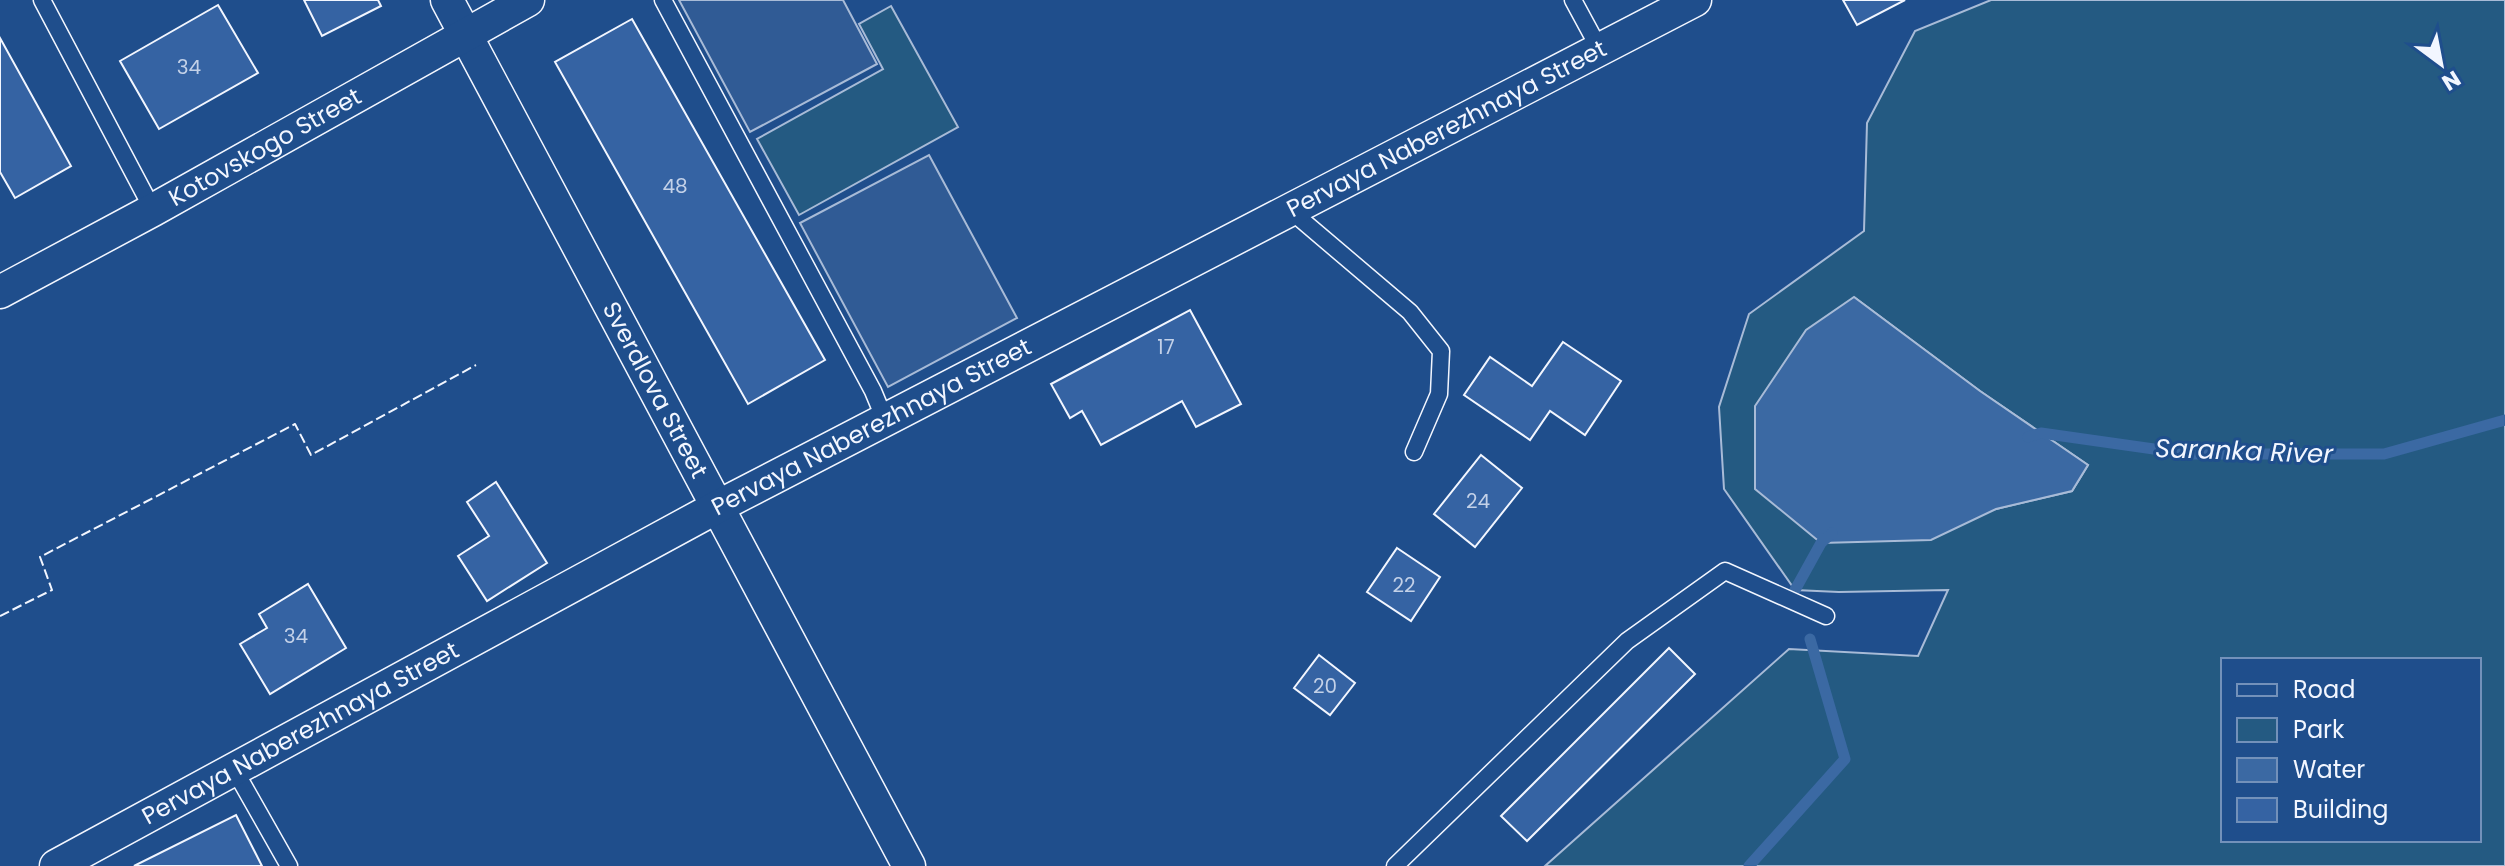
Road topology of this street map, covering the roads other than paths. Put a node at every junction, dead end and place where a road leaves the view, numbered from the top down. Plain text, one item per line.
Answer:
1 (42, 0) edge
2 (447, 0) edge
3 (528, 0) edge
4 (663, 0) edge
5 (1573, 0) edge
6 (1695, 0) edge
7 (465, 36) junction
8 (1599, 48) junction
9 (153, 210) junction
10 (1290, 210) junction
11 (0, 292) edge
12 (885, 420) junction
13 (1414, 452) dead end
14 (719, 506) junction
15 (1826, 616) dead end
16 (234, 769) junction
17 (56, 866) edge
18 (289, 866) edge
19 (909, 866) edge
20 (1395, 866) edge

1 - 9 lane
2 - 7 street, Sverdlova Street
3 - 7 street, Kotovskogo Street
4 - 12 lane
5 - 8 lane
6 - 8 street, Pervaya Naberezhnaya Street
7 - 9 street, Kotovskogo Street
7 - 14 street, Sverdlova Street
8 - 10 street, Pervaya Naberezhnaya Street
9 - 11 street, Kotovskogo Street
10 - 12 street, Pervaya Naberezhnaya Street
10 - 13 lane
12 - 14 street, Pervaya Naberezhnaya Street
14 - 16 street, Pervaya Naberezhnaya Street
14 - 19 street, Sverdlova Street
15 - 20 lane
16 - 17 street, Pervaya Naberezhnaya Street
16 - 18 lane

